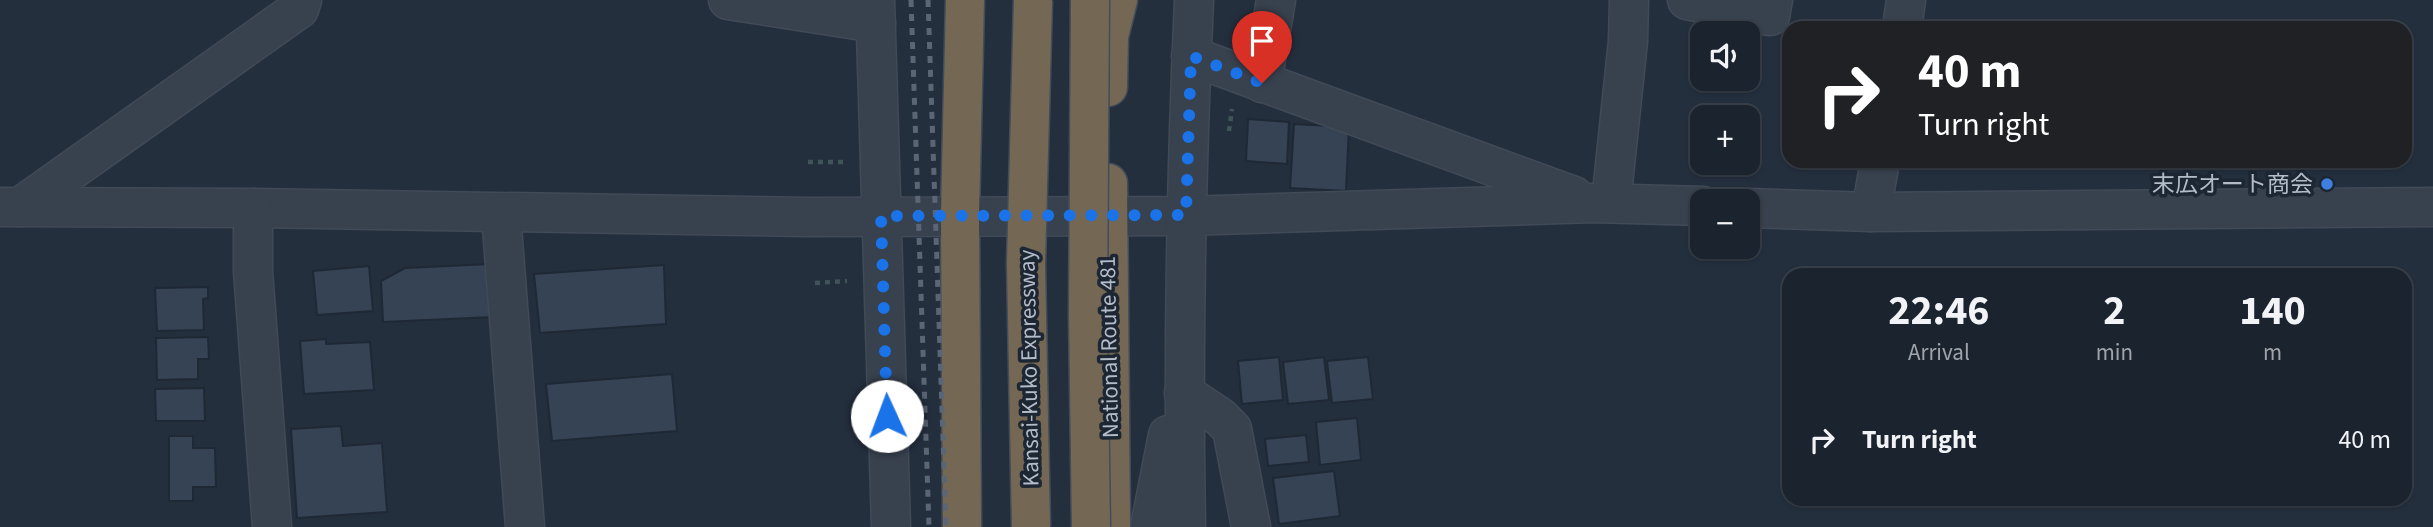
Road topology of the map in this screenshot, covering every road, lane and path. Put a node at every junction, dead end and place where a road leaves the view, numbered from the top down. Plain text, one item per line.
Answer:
1 (302, 0) edge
2 (728, 0) edge
3 (965, 0) edge
4 (1032, 0) edge
5 (1090, 0) edge
6 (1194, 0) edge
7 (1276, 0) edge
8 (1629, 0) edge
9 (1687, 0) edge
10 (1773, 0) edge
11 (1906, 0) edge
12 (876, 12) edge
13 (1113, 12) edge
14 (1903, 21) edge
15 (1191, 56) junction
16 (1262, 83) junction
17 (1879, 168) edge
18 (1602, 203) junction
19 (1690, 206) edge
20 (10, 207) edge
21 (2433, 207) edge
22 (253, 208) junction
23 (1760, 208) edge
24 (1871, 212) junction
25 (501, 214) junction
26 (960, 215) junction
27 (1108, 215) junction
28 (1186, 215) junction
29 (881, 216) junction
30 (1183, 375) junction
31 (272, 527) edge
32 (525, 527) edge
33 (891, 527) edge
34 (962, 527) edge
35 (1031, 527) edge
36 (1091, 527) edge
37 (1111, 527) edge
38 (1150, 527) edge
39 (1185, 527) edge
40 (1251, 527) edge

1 - 20 street
2 - 12 street
3 - 26 highway
4 - 35 highway, Kansai-Kuko Expressway, bridge
5 - 36 highway, bridge
6 - 15 street
7 - 16 street
8 - 18 street
9 - 10 street
11 - 14 street
12 - 29 street
13 - 27 highway, National Route 481
15 - 16 street
15 - 28 street
16 - 18 street
17 - 24 street
18 - 19 street
18 - 28 street
20 - 22 street
21 - 24 street
22 - 25 street
22 - 31 street
23 - 24 street
25 - 29 street
25 - 32 street
26 - 27 street
26 - 29 street
26 - 34 highway
27 - 28 street
27 - 37 highway, National Route 481
28 - 30 street
29 - 33 street
30 - 38 street
30 - 39 street
30 - 40 street

